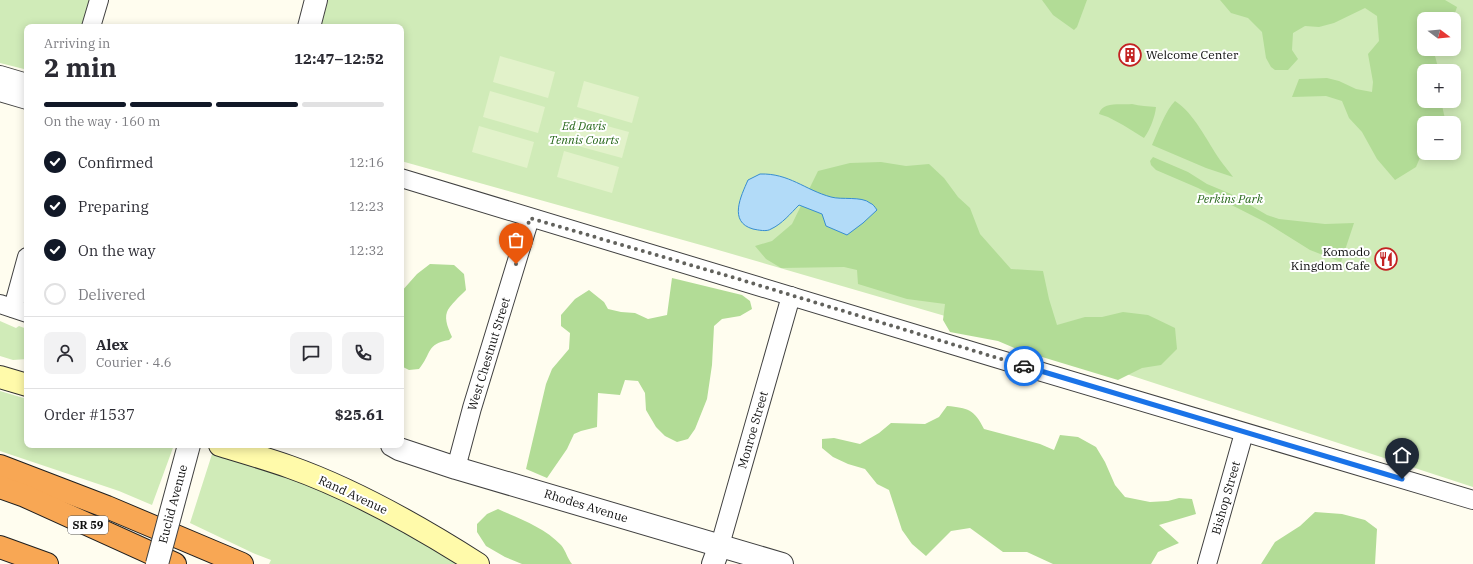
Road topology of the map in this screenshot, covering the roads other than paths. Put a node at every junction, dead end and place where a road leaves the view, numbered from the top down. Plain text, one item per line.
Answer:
1 (99, 0) edge
2 (316, 0) edge
3 (92, 24) edge
4 (310, 24) edge
5 (0, 75) edge
6 (24, 82) edge
7 (0, 92) edge
8 (24, 99) edge
9 (404, 179) edge
10 (530, 218) junction
11 (24, 268) edge
12 (791, 296) junction
13 (13, 308) edge
14 (0, 377) edge
15 (24, 384) edge
16 (1244, 433) junction
17 (188, 448) edge
18 (230, 448) edge
19 (397, 448) edge
20 (0, 466) edge
21 (456, 468) junction
22 (0, 487) edge
23 (1473, 500) edge
24 (0, 547) edge
25 (716, 555) edge
26 (47, 564) edge
27 (157, 564) edge
28 (175, 564) edge
29 (242, 564) edge
30 (478, 564) edge
31 (782, 564) edge
32 (1207, 564) edge

1 - 3 street
2 - 4 street
5 - 6 street
7 - 8 street
9 - 10 street
10 - 12 street
10 - 21 street, West Chestnut Street
11 - 13 street
12 - 16 street
12 - 25 street, Monroe Street
14 - 15 main road
16 - 23 street
16 - 32 street, Bishop Street
17 - 27 street, Euclid Avenue, bridge
18 - 30 main road, Rand Avenue
19 - 21 street, Rhodes Avenue
20 - 29 highway
21 - 25 street, Rhodes Avenue
22 - 28 highway, SR 59
24 - 26 highway
25 - 31 street, Rhodes Avenue

